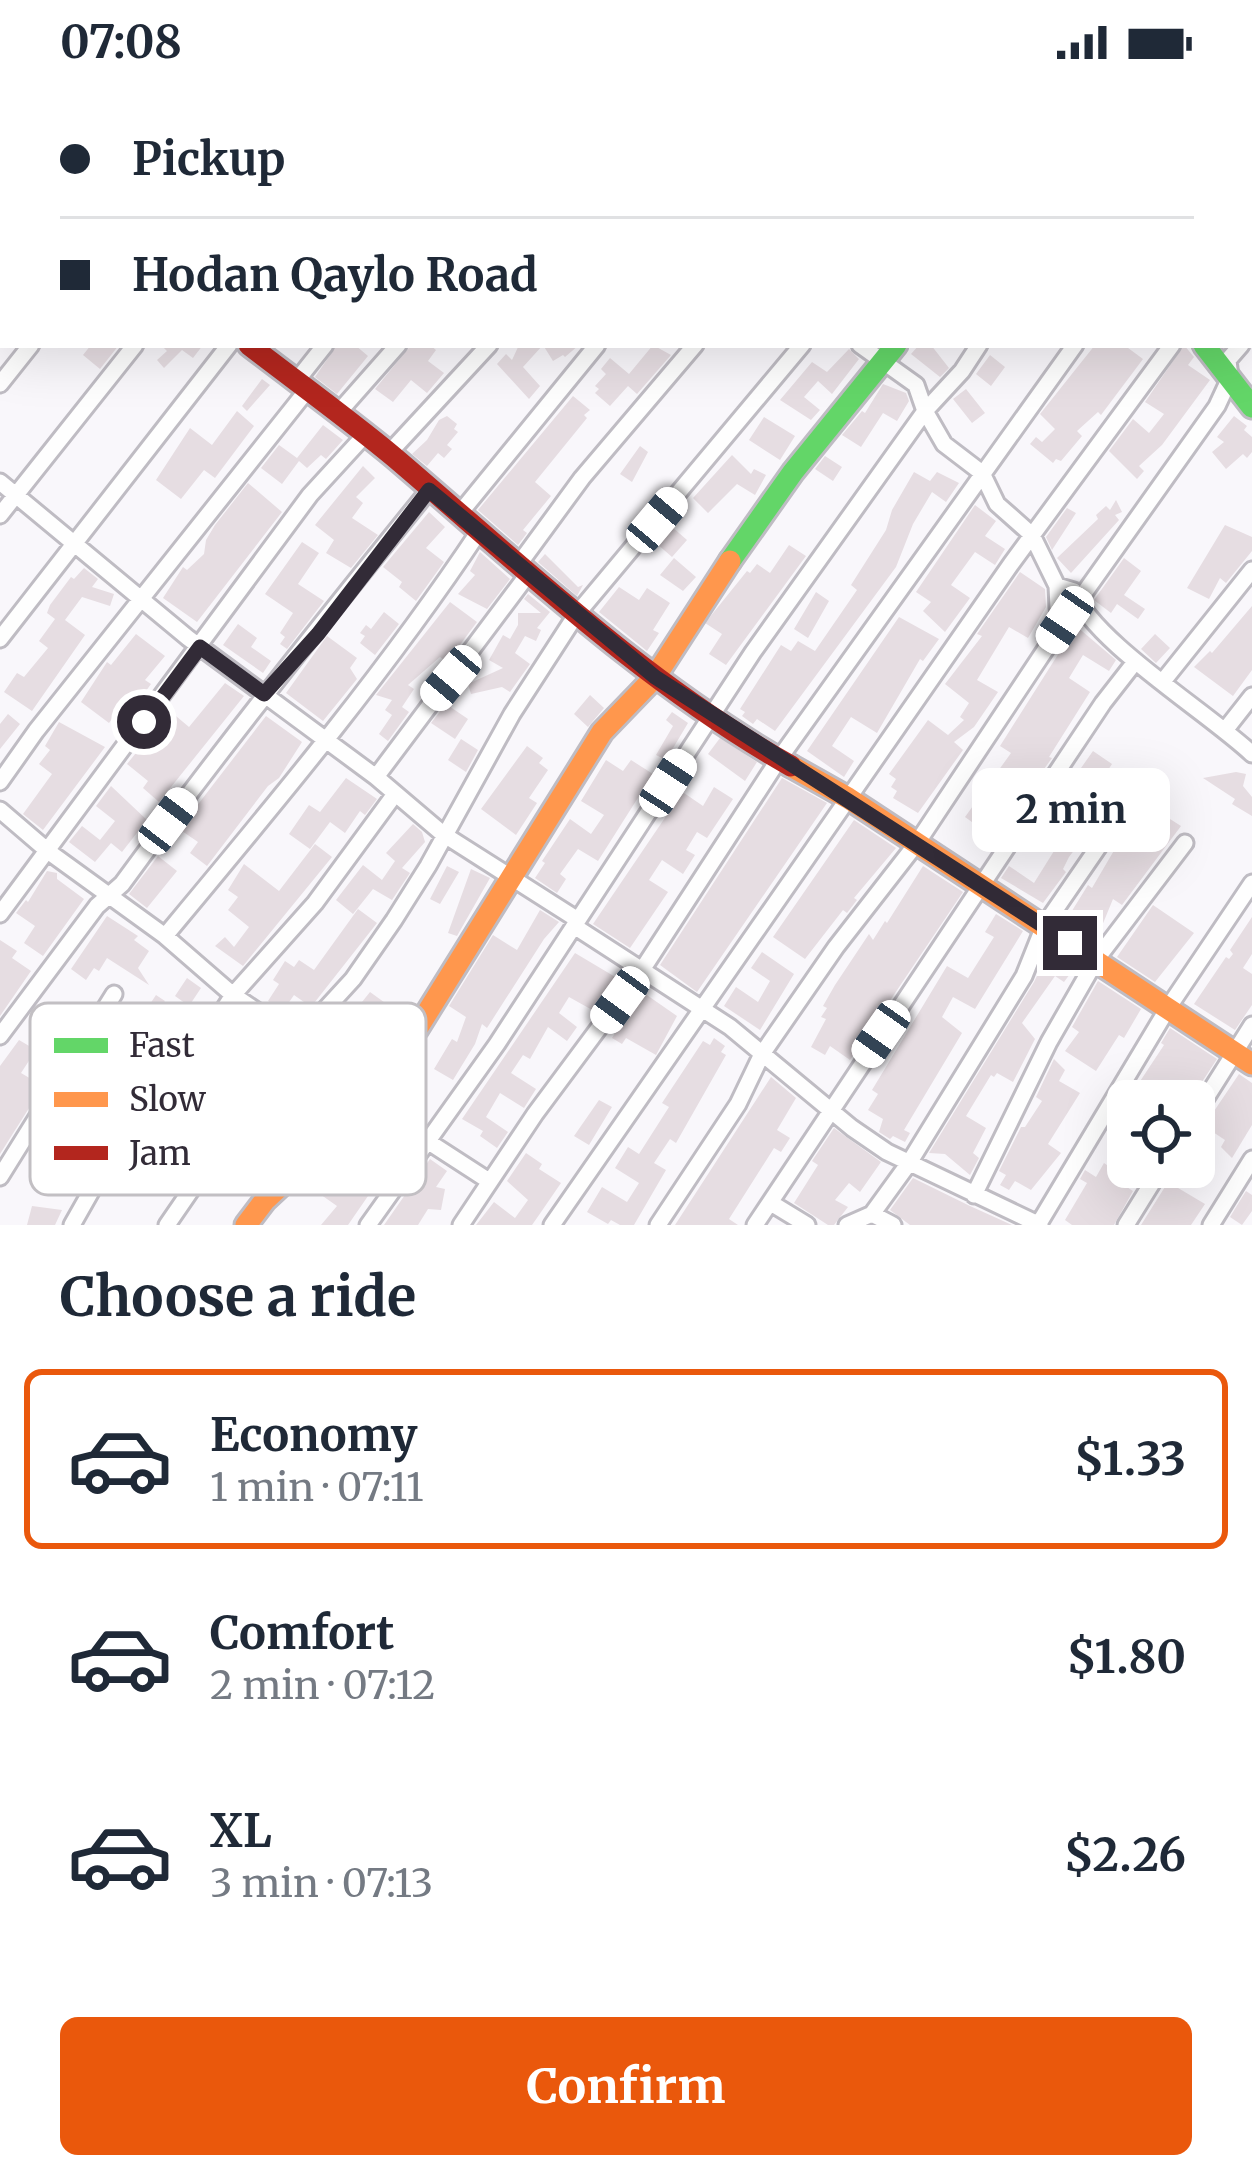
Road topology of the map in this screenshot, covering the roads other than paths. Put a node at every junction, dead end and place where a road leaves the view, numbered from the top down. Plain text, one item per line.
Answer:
1 (29, 348) edge
2 (133, 348) edge
3 (228, 348) edge
4 (253, 348) edge
5 (323, 348) edge
6 (395, 348) edge
7 (486, 348) edge
8 (594, 348) edge
9 (692, 348) edge
10 (799, 348) edge
11 (977, 348) edge
12 (1073, 348) edge
13 (1170, 348) edge
14 (1206, 348) edge
15 (1238, 348) edge
16 (888, 353) edge
17 (1230, 378) junction
18 (0, 384) edge
19 (303, 384) junction
20 (1252, 407) edge
21 (925, 411) junction
22 (338, 413) junction
23 (365, 435) junction
24 (389, 453) junction
25 (982, 473) junction
26 (0, 482) edge
27 (429, 490) junction
28 (17, 494) junction
29 (460, 513) junction
30 (0, 515) edge
31 (480, 530) junction
32 (1032, 535) junction
33 (76, 542) junction
34 (524, 568) junction
35 (1252, 570) edge
36 (1057, 586) junction
37 (144, 599) junction
38 (1078, 604) junction
39 (576, 615) junction
40 (1065, 620) junction
41 (0, 639) edge
42 (200, 647) junction
43 (1135, 662) junction
44 (655, 677) junction
45 (1164, 680) junction
46 (264, 694) junction
47 (1252, 696) edge
48 (712, 715) junction
49 (1226, 729) junction
50 (327, 741) junction
51 (1252, 754) edge
52 (779, 759) junction
53 (376, 776) junction
54 (0, 782) edge
55 (395, 794) junction
56 (848, 798) junction
57 (0, 810) edge
58 (1114, 824) dead end
59 (443, 834) junction
60 (917, 843) junction
61 (1185, 843) dead end
62 (49, 852) junction
63 (512, 879) junction
64 (1252, 883) edge
65 (982, 886) junction
66 (110, 896) junction
67 (0, 914) edge
68 (576, 923) junction
69 (1044, 926) junction
70 (165, 936) junction
71 (1096, 960) junction
72 (642, 970) junction
73 (114, 994) dead end
74 (232, 994) junction
75 (108, 1003) edge
76 (226, 1003) edge
77 (245, 1003) edge
78 (331, 1003) edge
79 (1168, 1008) junction
80 (701, 1011) junction
81 (426, 1015) edge
82 (1252, 1025) edge
83 (0, 1036) edge
84 (763, 1054) junction
85 (1244, 1058) edge
86 (1215, 1092) edge
87 (830, 1108) junction
88 (30, 1129) edge
89 (426, 1138) edge
90 (429, 1140) junction
91 (426, 1144) edge
92 (1252, 1159) edge
93 (909, 1163) junction
94 (0, 1177) edge
95 (489, 1181) junction
96 (1149, 1188) edge
97 (89, 1195) edge
98 (186, 1195) edge
99 (270, 1195) edge
100 (390, 1195) edge
101 (974, 1195) junction
102 (771, 1202) junction
103 (873, 1219) edge
104 (72, 1225) edge
105 (167, 1225) edge
106 (246, 1225) edge
107 (368, 1225) edge
108 (461, 1225) edge
109 (552, 1225) edge
110 (658, 1225) edge
111 (754, 1225) edge
112 (807, 1225) edge
113 (848, 1225) edge
114 (893, 1225) edge
115 (1039, 1225) edge
116 (1126, 1225) edge
117 (1210, 1225) edge

1 - 18 street
2 - 28 street
3 - 33 street
4 - 19 street
5 - 19 street
6 - 22 street
7 - 24 street
8 - 29 street
9 - 34 street
10 - 39 street
11 - 21 street
12 - 25 street
13 - 32 street
14 - 17 street
15 - 17 street
16 - 21 street
16 - 44 street
17 - 20 street
17 - 38 street
19 - 22 street
19 - 37 street
21 - 25 street
21 - 48 street
22 - 23 street
23 - 24 street
23 - 42 street
24 - 27 street
25 - 32 street
25 - 52 street
26 - 28 street
27 - 29 street
27 - 46 street
28 - 30 street
28 - 33 street
29 - 31 street
31 - 34 street
31 - 50 street
32 - 36 street
32 - 56 street
33 - 37 street
33 - 41 street
34 - 39 street
34 - 53 street
35 - 45 street
36 - 38 street
36 - 40 street
37 - 42 street
37 - 54 street
38 - 40 street
38 - 43 street
39 - 44 street
39 - 59 street
40 - 60 street
42 - 46 street
42 - 62 street
43 - 45 street
43 - 65 street
44 - 48 street
44 - 63 street
45 - 49 street
46 - 50 street
46 - 66 street
47 - 49 street
48 - 52 street
48 - 68 street
49 - 51 street
50 - 53 street
50 - 70 street
52 - 56 street
52 - 72 street
53 - 55 street
55 - 59 street
55 - 74 street
56 - 60 street
56 - 80 street
57 - 62 street
58 - 69 street
59 - 63 street
59 - 78 street
60 - 65 street
60 - 84 street
61 - 71 street
62 - 66 street
62 - 67 street
63 - 68 street
63 - 81 street
64 - 79 street
65 - 69 street
65 - 87 street
66 - 70 street
66 - 83 street
68 - 72 street
68 - 90 street
69 - 71 street
69 - 93 street
70 - 74 street
71 - 79 street
71 - 101 street
72 - 80 street
72 - 95 street
73 - 75 street
74 - 76 street
74 - 77 street
79 - 85 street
79 - 115 street
80 - 84 street
80 - 109 street
82 - 85 street
84 - 87 street
84 - 110 street
85 - 86 street
87 - 93 street
87 - 102 street
88 - 94 street
89 - 90 street
90 - 91 street
90 - 95 street
92 - 117 street
93 - 101 street
93 - 103 street
95 - 108 street
96 - 116 street
97 - 104 street
98 - 105 street
99 - 106 street
100 - 107 street
101 - 115 street
102 - 111 street
102 - 112 street
103 - 113 street
103 - 114 street

